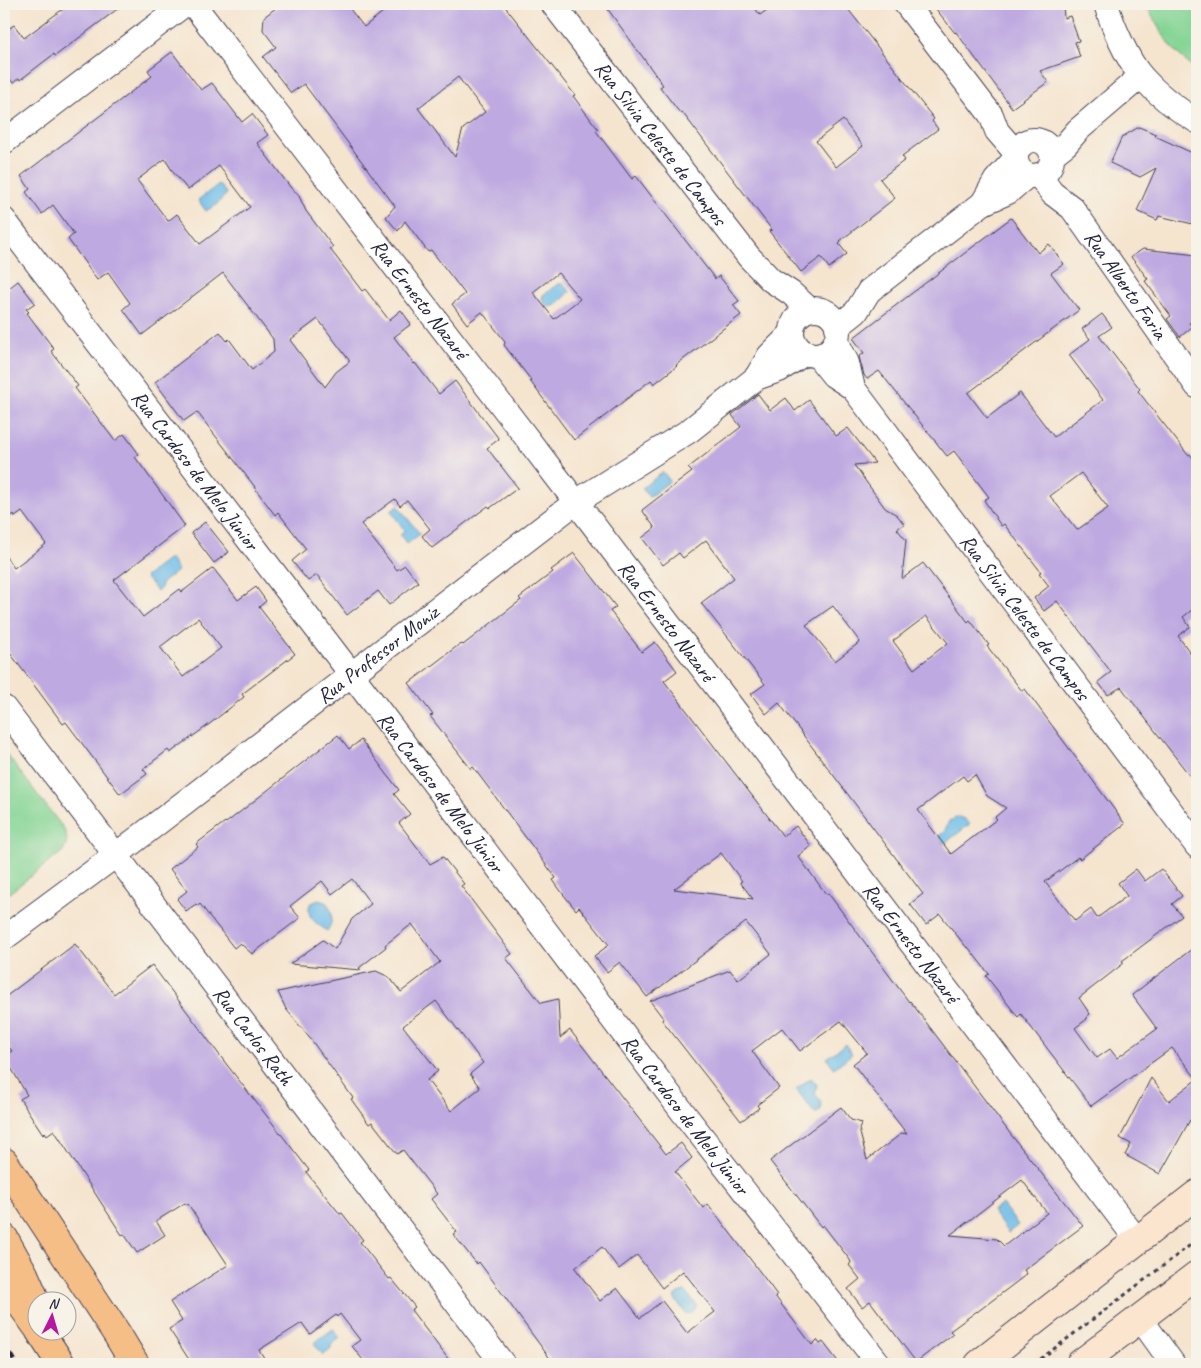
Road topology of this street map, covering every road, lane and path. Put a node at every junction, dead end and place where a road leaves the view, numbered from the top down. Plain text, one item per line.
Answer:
1 (185, 4) edge
2 (193, 4) edge
3 (552, 4) edge
4 (906, 4) edge
5 (1106, 4) edge
6 (1141, 76) junction
7 (1197, 121) edge
8 (4, 142) edge
9 (1034, 157) junction
10 (4, 220) edge
11 (815, 323) junction
12 (811, 354) junction
13 (756, 378) junction
14 (1197, 386) edge
15 (853, 388) junction
16 (576, 502) junction
17 (352, 675) junction
18 (4, 708) edge
19 (1197, 846) edge
20 (116, 856) junction
21 (4, 938) edge
22 (4, 1162) edge
23 (1197, 1194) edge
24 (4, 1238) edge
25 (1137, 1240) junction
26 (1197, 1240) edge
27 (1197, 1274) edge
28 (4, 1281) edge
29 (31, 1290) edge
30 (1140, 1318) junction
31 (48, 1341) edge
32 (135, 1364) edge
33 (503, 1364) edge
34 (878, 1364) edge
35 (979, 1364) edge
36 (1034, 1364) edge
37 (1080, 1364) edge
38 (1173, 1364) edge

1 - 8 street
2 - 16 street, Rua Ernesto Nazaré
3 - 11 street, Rua Silvia Celeste de Campos
4 - 9 street, Rua Alberto Faria
5 - 6 street
6 - 7 street
6 - 9 street, Rua Professor Moniz
9 - 11 street, Rua Professor Moniz
9 - 14 street, Rua Alberto Faria
10 - 17 street, Rua Cardoso de Melo Júnior
11 - 12 street, Rua Silvia Celeste de Campos
11 - 12 street, Rua Professor Moniz
11 - 13 street, Rua Professor Moniz
11 - 15 street, Rua Silvia Celeste de Campos
12 - 13 street, Rua Professor Moniz
12 - 15 street, Rua Silvia Celeste de Campos
13 - 16 street, Rua Professor Moniz
15 - 19 street, Rua Silvia Celeste de Campos
16 - 17 street, Rua Professor Moniz
16 - 25 street, Rua Ernesto Nazaré
17 - 20 street, Rua Professor Moniz
17 - 34 street, Rua Cardoso de Melo Júnior
18 - 20 street, Rua Carlos Rath
20 - 21 street, Rua Professor Moniz
20 - 33 street, Rua Carlos Rath
22 - 32 highway
23 - 25 street
24 - 29 highway
25 - 35 street
26 - 36 path
27 - 30 street
28 - 31 highway
30 - 37 street
30 - 38 street

